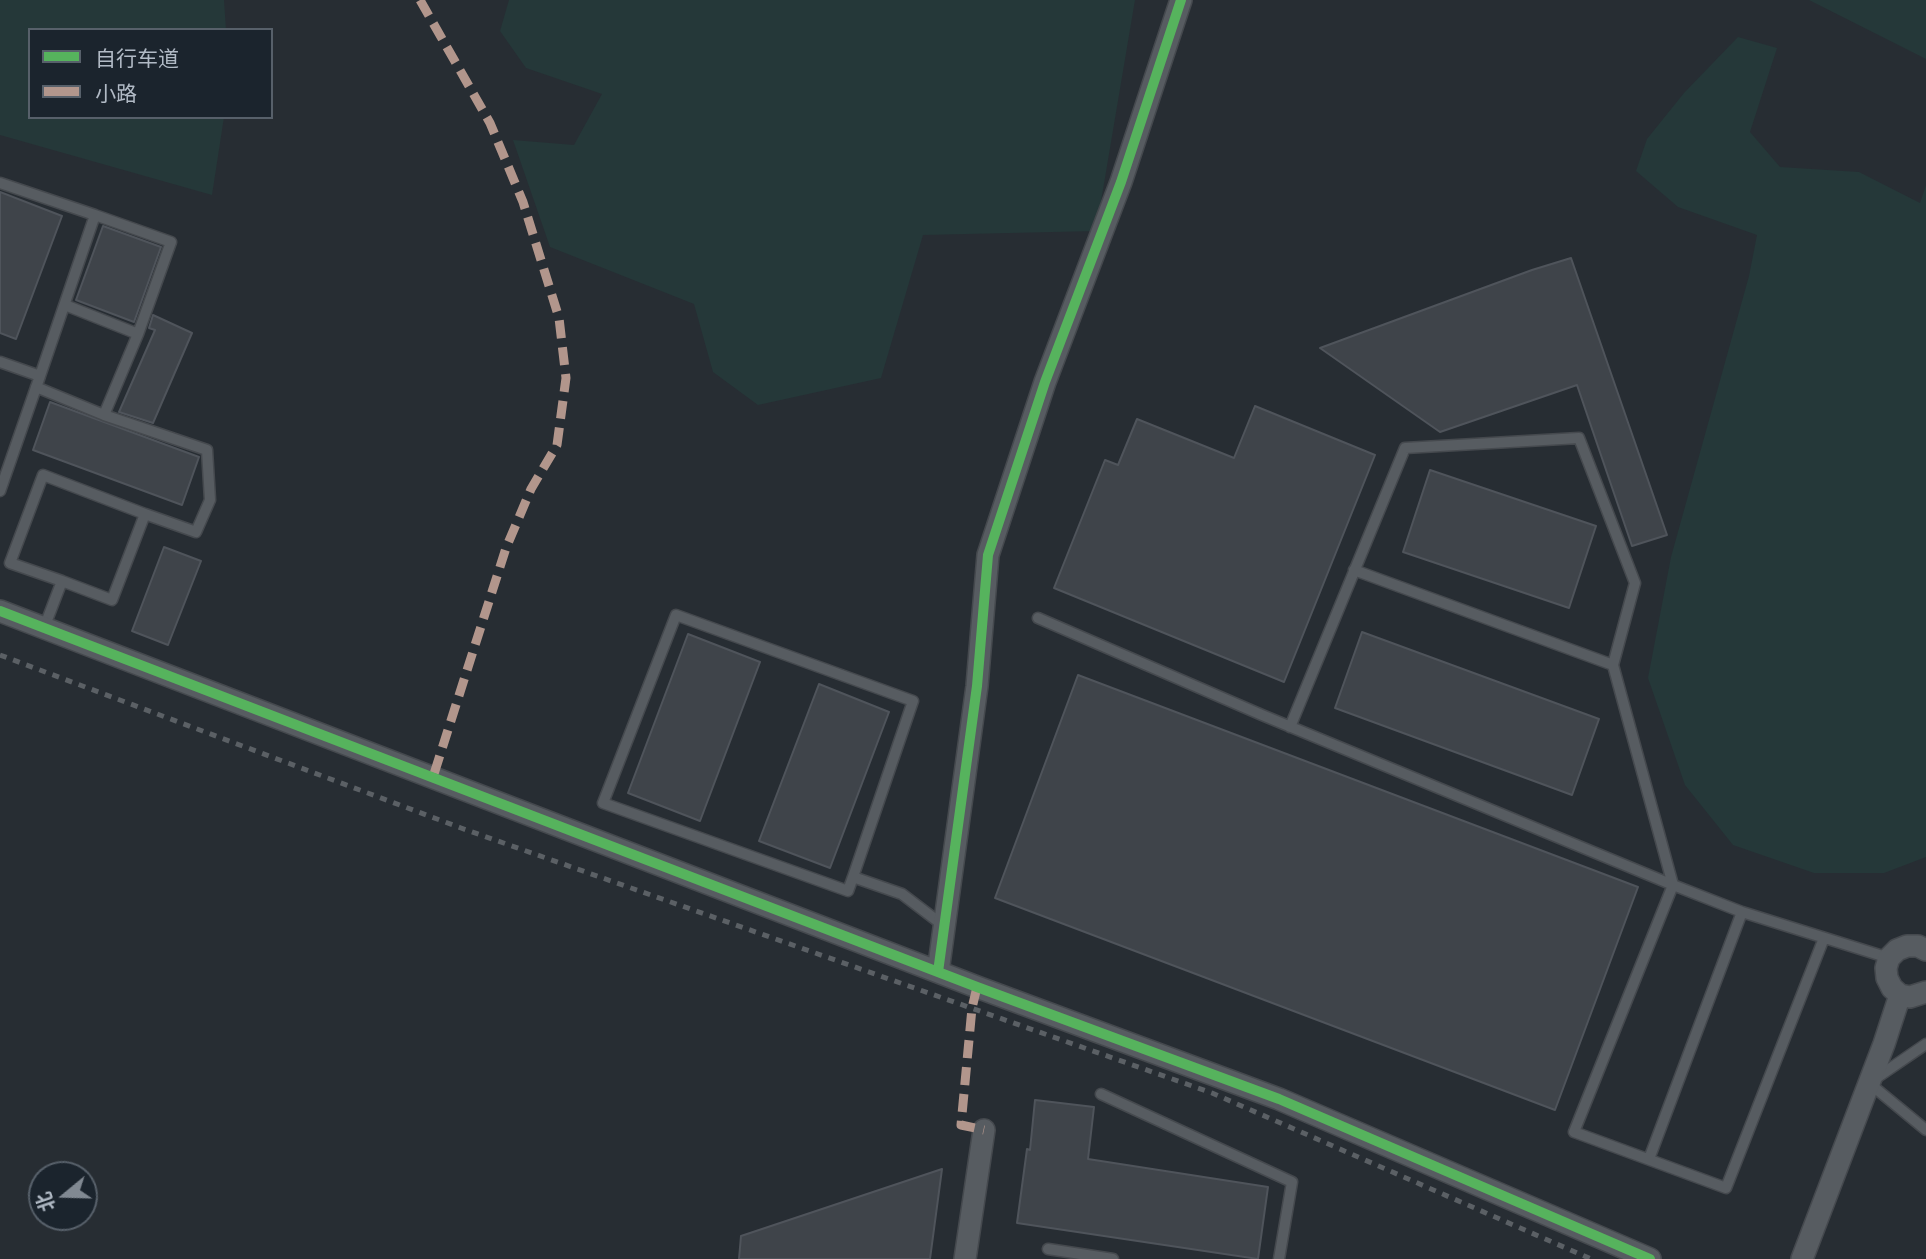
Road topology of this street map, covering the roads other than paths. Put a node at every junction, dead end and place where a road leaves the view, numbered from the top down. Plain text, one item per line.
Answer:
1 (1181, 0) edge
2 (0, 183) edge
3 (95, 215) junction
4 (65, 305) junction
5 (138, 334) junction
6 (0, 362) edge
7 (38, 382) junction
8 (104, 415) junction
9 (3, 475) edge
10 (0, 491) edge
11 (145, 514) junction
12 (5, 561) edge
13 (1354, 570) junction
14 (62, 581) junction
15 (0, 611) edge
16 (1038, 618) dead end
17 (44, 628) junction
18 (1613, 665) junction
19 (1290, 727) junction
20 (853, 877) junction
21 (1673, 885) junction
22 (1742, 912) junction
23 (944, 926) junction
24 (1824, 938) junction
25 (1926, 950) edge
26 (1889, 958) junction
27 (938, 972) junction
28 (1926, 992) edge
29 (1900, 995) junction
30 (1926, 1044) edge
31 (1869, 1083) junction
32 (1101, 1094) dead end
33 (984, 1130) dead end
34 (1926, 1130) edge
35 (1649, 1159) junction
36 (1048, 1249) dead end
37 (965, 1259) edge
38 (1112, 1259) edge
39 (1279, 1259) edge
40 (1650, 1259) edge
41 (1802, 1259) edge

1 - 23 street
2 - 3 lane
3 - 4 lane
3 - 5 lane
4 - 5 lane
4 - 7 lane
5 - 8 lane
6 - 7 lane
7 - 8 lane
7 - 9 lane
8 - 11 lane
9 - 10 lane
11 - 12 lane
11 - 14 lane
12 - 14 lane
13 - 18 lane
13 - 18 lane
13 - 19 lane
14 - 17 lane
15 - 17 street
16 - 19 lane
17 - 27 street
18 - 21 lane
19 - 21 lane
20 - 20 lane
20 - 23 lane
21 - 22 lane
21 - 35 lane
22 - 24 lane
22 - 35 lane
23 - 27 street
24 - 26 lane
24 - 35 lane
25 - 26 street
26 - 29 street
27 - 40 street
28 - 29 street
29 - 31 street
30 - 31 lane
31 - 34 lane
31 - 41 street
32 - 39 lane
33 - 37 street
36 - 38 lane

